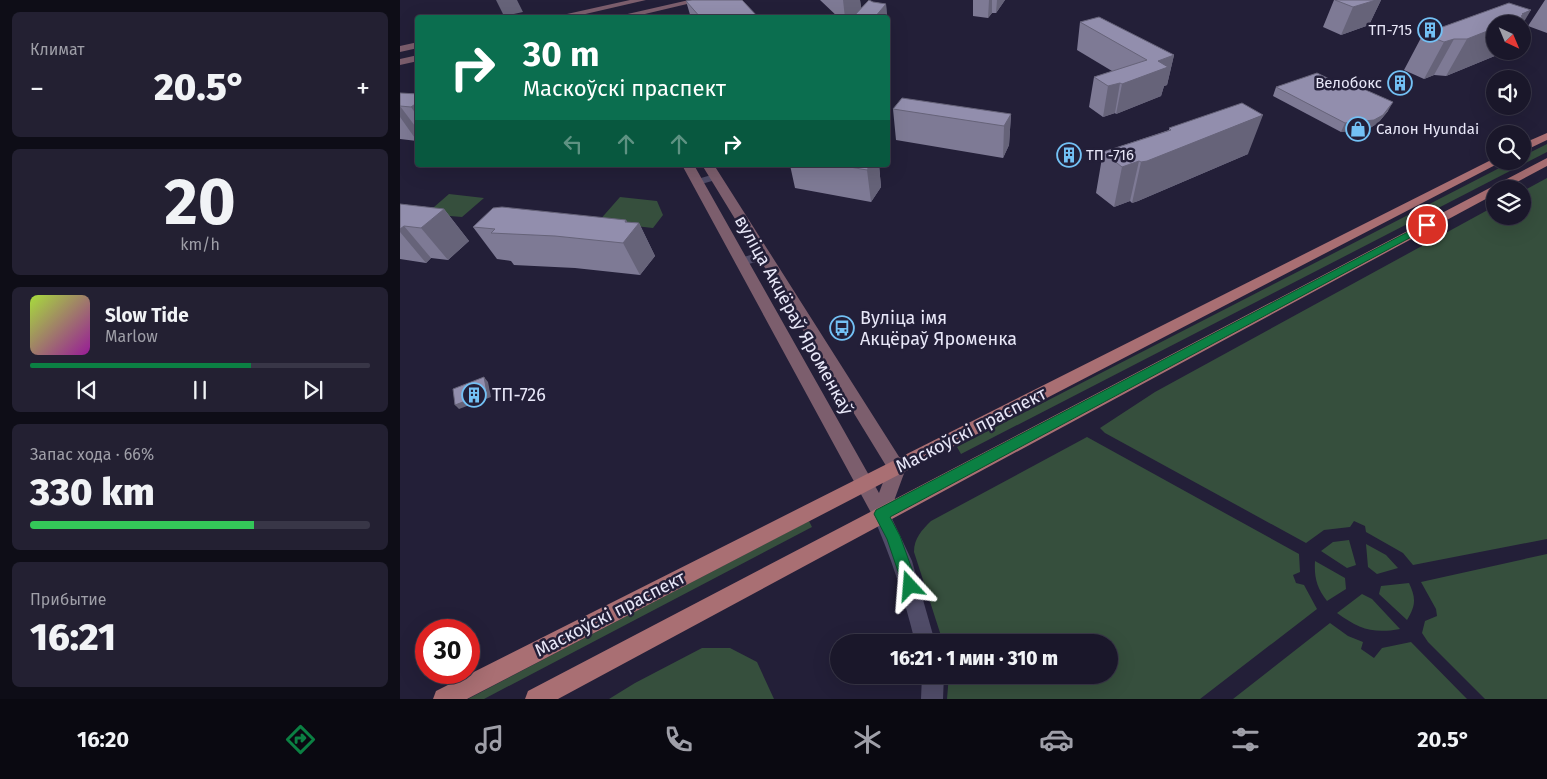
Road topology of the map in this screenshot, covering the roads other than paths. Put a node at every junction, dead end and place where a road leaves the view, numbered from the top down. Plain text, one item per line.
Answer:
1 (642, 0) edge
2 (700, 0) edge
3 (592, 1) edge
4 (612, 3) edge
5 (596, 9) junction
6 (567, 15) edge
7 (599, 15) edge
8 (618, 15) edge
9 (629, 15) edge
10 (415, 46) edge
11 (400, 49) edge
12 (415, 59) edge
13 (400, 62) edge
14 (1547, 136) edge
15 (1531, 144) edge
16 (1547, 161) edge
17 (689, 167) edge
18 (1486, 167) edge
19 (712, 171) edge
20 (1512, 180) edge
21 (698, 182) junction
22 (1486, 194) edge
23 (764, 255) junction
24 (742, 262) junction
25 (896, 468) junction
26 (864, 484) junction
27 (881, 514) junction
28 (924, 634) edge
29 (933, 684) edge
30 (444, 699) edge
31 (536, 699) edge
32 (932, 699) edge

1 - 4 street
2 - 9 street
3 - 5 street
4 - 5 street
4 - 8 street
5 - 6 street
5 - 7 street
10 - 11 street
12 - 13 street
14 - 15 main road
16 - 20 main road, Маскоўскі праспект
17 - 21 street, вуліца Акцёраў Яроменкаў
18 - 25 main road, Маскоўскі праспект
19 - 21 street
19 - 23 street, вуліца Акцёраў Яроменкаў
21 - 24 street, вуліца Акцёраў Яроменкаў
22 - 27 main road, Маскоўскі праспект
23 - 24 street
23 - 25 street, вуліца Акцёраў Яроменкаў
24 - 26 street, вуліца Акцёраў Яроменкаў
25 - 26 main road, Маскоўскі праспект
25 - 27 street
26 - 27 street, вуліца Акцёраў Яроменкаў
26 - 30 main road, Маскоўскі праспект
27 - 28 street
27 - 31 main road, Маскоўскі праспект
29 - 32 street

